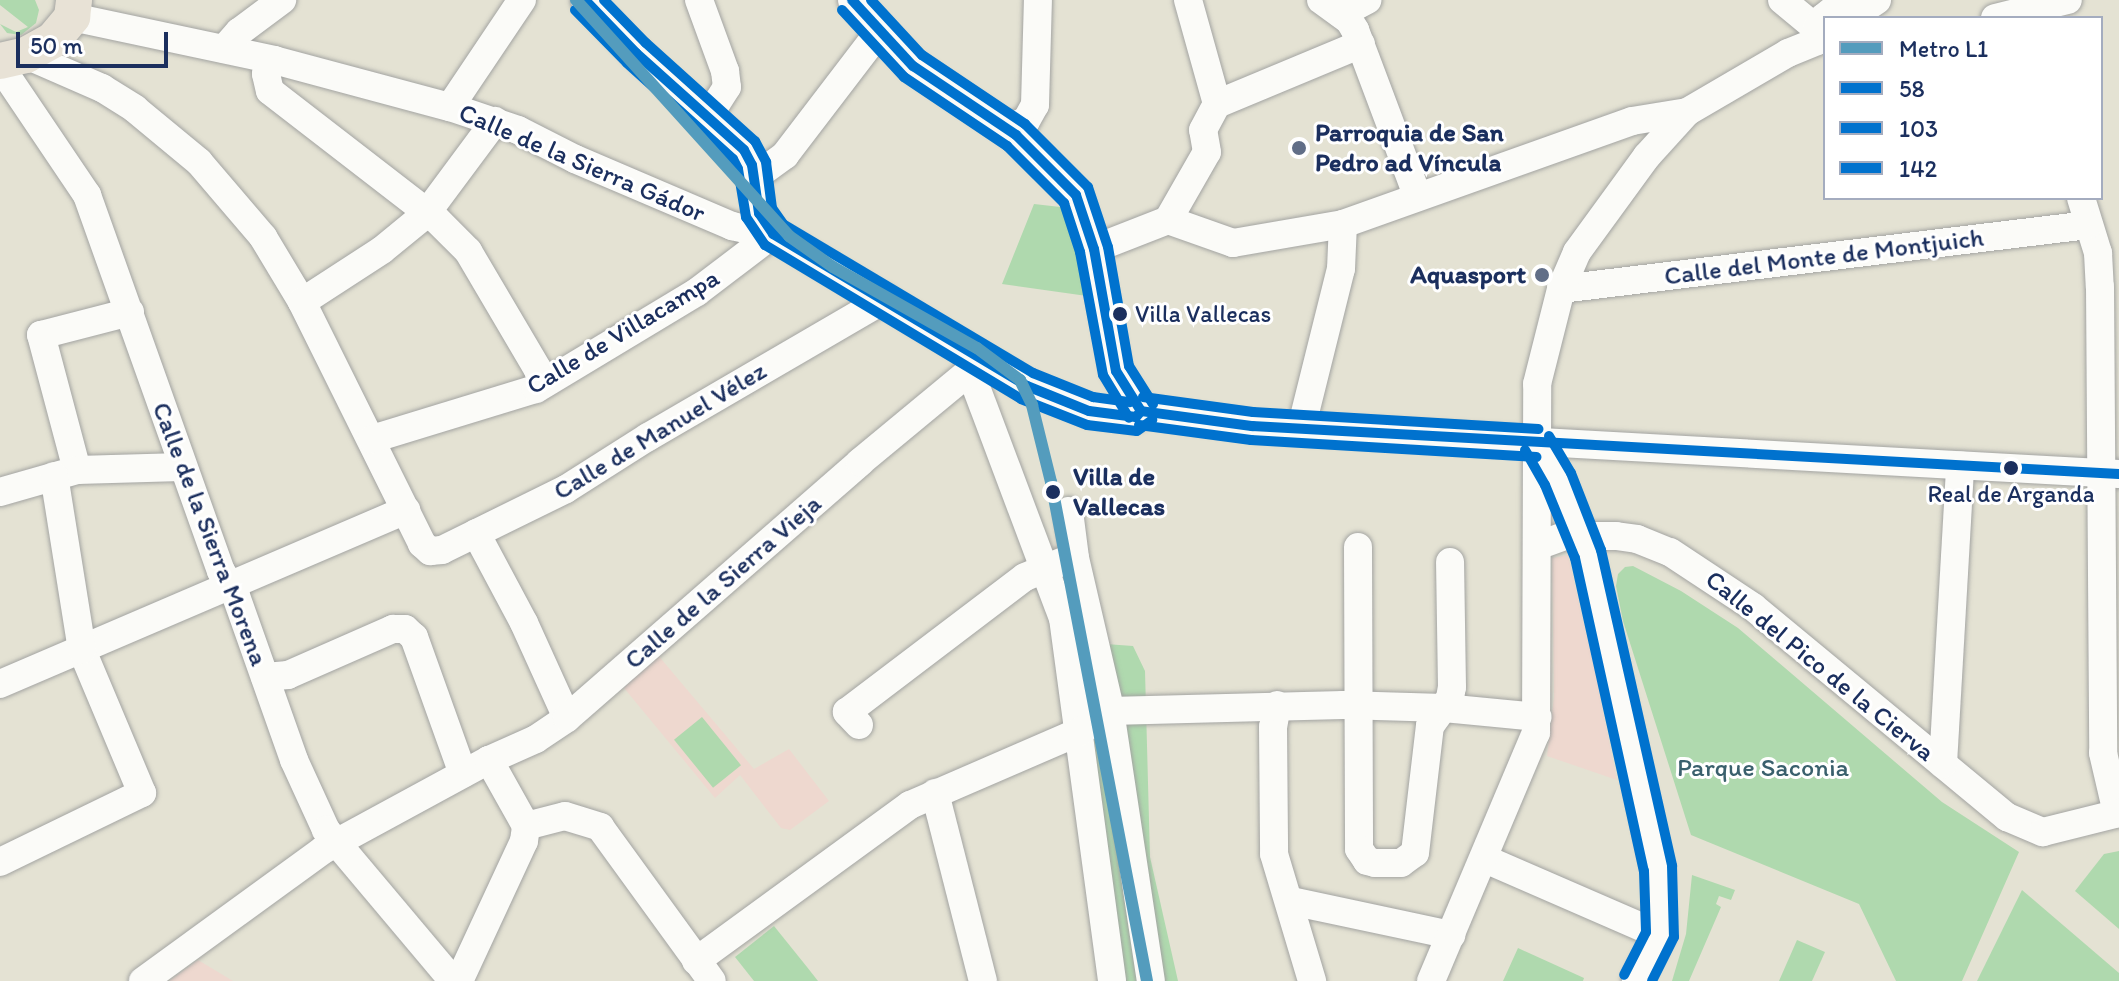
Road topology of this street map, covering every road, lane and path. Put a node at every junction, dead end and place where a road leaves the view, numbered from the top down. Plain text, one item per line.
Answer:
1 (282, 0) edge
2 (522, 0) edge
3 (585, 0) edge
4 (699, 0) edge
5 (852, 0) edge
6 (1038, 0) edge
7 (1188, 0) edge
8 (1367, 0) edge
9 (1782, 0) edge
10 (2068, 0) edge
11 (1860, 4) edge
12 (1331, 7) edge
13 (73, 8) edge
14 (2036, 13) edge
15 (1828, 16) edge
16 (2011, 16) edge
17 (887, 40) junction
18 (1819, 40) edge
19 (1361, 44) junction
20 (224, 49) junction
21 (274, 60) junction
22 (9, 61) edge
23 (1217, 104) junction
24 (450, 107) junction
25 (700, 110) junction
26 (1687, 112) junction
27 (495, 121) junction
28 (1007, 128) junction
29 (755, 177) junction
30 (1417, 195) junction
31 (2085, 211) edge
32 (426, 214) junction
33 (1168, 220) junction
34 (1343, 224) junction
35 (768, 228) junction
36 (1094, 249) junction
37 (2109, 251) edge
38 (1561, 289) junction
39 (885, 299) junction
40 (302, 302) junction
41 (130, 312) junction
42 (1114, 357) junction
43 (970, 360) junction
44 (542, 383) junction
45 (1071, 401) junction
46 (1141, 411) junction
47 (1301, 429) junction
48 (372, 439) junction
49 (1537, 443) junction
50 (1960, 465) junction
51 (182, 467) junction
52 (66, 473) junction
53 (2110, 474) edge
54 (0, 492) edge
55 (406, 510) junction
56 (1069, 511) dead end
57 (476, 533) junction
58 (1581, 535) junction
59 (1537, 546) junction
60 (1358, 547) dead end
61 (1075, 558) junction
62 (1450, 562) dead end
63 (1046, 568) junction
64 (231, 586) junction
65 (82, 650) junction
66 (265, 677) junction
67 (0, 684) edge
68 (1277, 705) junction
69 (1358, 705) junction
70 (1444, 708) junction
71 (1110, 711) junction
72 (1538, 717) junction
73 (567, 718) junction
74 (859, 725) dead end
75 (1079, 732) junction
76 (489, 760) junction
77 (1943, 764) junction
78 (463, 774) junction
79 (935, 793) junction
80 (2118, 813) edge
81 (525, 834) junction
82 (334, 843) junction
83 (1485, 859) junction
84 (0, 862) edge
85 (1291, 901) junction
86 (1451, 935) junction
87 (1660, 935) junction
88 (702, 974) edge
89 (143, 981) edge
90 (456, 981) edge
91 (983, 981) edge
92 (1112, 981) edge
93 (1151, 981) edge
94 (1312, 981) edge
95 (1431, 981) edge
96 (1636, 981) edge

1 - 20 street
2 - 24 street
3 - 25 street
4 - 25 street
5 - 17 street
6 - 28 street
7 - 23 street
8 - 12 street
9 - 18 street
10 - 14 street
11 - 15 street
12 - 19 street
13 - 20 street, Calle de la Sierra Gádor
13 - 22 main road
14 - 16 street
17 - 28 street
17 - 29 street
18 - 26 street
19 - 23 street
19 - 30 street
20 - 21 street, Calle de la Sierra Gádor
21 - 24 street, Calle de la Sierra Gádor
21 - 32 street
22 - 40 street
22 - 41 street, Calle de la Sierra Morena
23 - 33 street
24 - 27 street, Calle de la Sierra Gádor
25 - 29 street
26 - 30 street
26 - 38 street
27 - 32 street
27 - 35 street, Calle de la Sierra Gádor
28 - 36 street
29 - 35 street
30 - 34 street
31 - 37 street
31 - 38 street, Calle del Monte de Montjuich
32 - 40 street
32 - 44 street
33 - 34 street
33 - 36 street
34 - 47 street
35 - 39 street, Calle de la Sierra Gádor
35 - 44 street, Calle de Villacampa
36 - 42 street
37 - 53 street
38 - 49 street
39 - 43 street, Calle de la Sierra Gádor
39 - 57 street, Calle de Manuel Vélez
40 - 48 street
41 - 51 street, Calle de la Sierra Morena
41 - 52 street
42 - 45 street
42 - 46 street
43 - 45 street, Calle de la Sierra Gádor
43 - 63 street
43 - 73 street, Calle de la Sierra Vieja
44 - 48 street, Calle de Villacampa
45 - 46 street, Calle de la Sierra Gádor
46 - 47 street, Calle de la Sierra Gádor
47 - 49 street, Calle de la Sierra Gádor
48 - 55 street
49 - 50 street, Calle de la Sierra Gádor
49 - 58 street
49 - 59 street
50 - 53 street, Calle de la Sierra Gádor
50 - 77 street
51 - 52 street
51 - 64 street, Calle de la Sierra Morena
52 - 54 street
52 - 65 street
53 - 80 street
55 - 57 street, Calle de Manuel Vélez
55 - 64 street
56 - 61 street
57 - 73 street
58 - 59 street, Calle del Pico de la Cierva
58 - 77 street, Calle del Pico de la Cierva
58 - 87 street
59 - 72 street
60 - 69 street
61 - 63 street
61 - 71 street
62 - 70 street
63 - 74 street
63 - 75 street
64 - 65 street
64 - 66 street, Calle de la Sierra Morena
65 - 67 street
65 - 84 street
66 - 78 street
66 - 82 street, Calle de la Sierra Morena
68 - 69 street
68 - 71 street
68 - 85 street
69 - 70 street
69 - 70 street
70 - 72 street
71 - 75 street
71 - 93 street
72 - 83 street
73 - 76 street, Calle de la Sierra Vieja
75 - 79 street
75 - 92 street
76 - 78 street, Calle de la Sierra Vieja
76 - 81 street
77 - 80 street, Calle del Pico de la Cierva
78 - 82 street, Calle de la Sierra Vieja
79 - 88 street
79 - 91 street
81 - 88 street
81 - 90 street
82 - 89 street, Calle de la Sierra Vieja
82 - 90 street, Calle de la Sierra Morena
83 - 86 street
83 - 87 street
85 - 86 street
85 - 94 street
86 - 95 street
87 - 96 street

